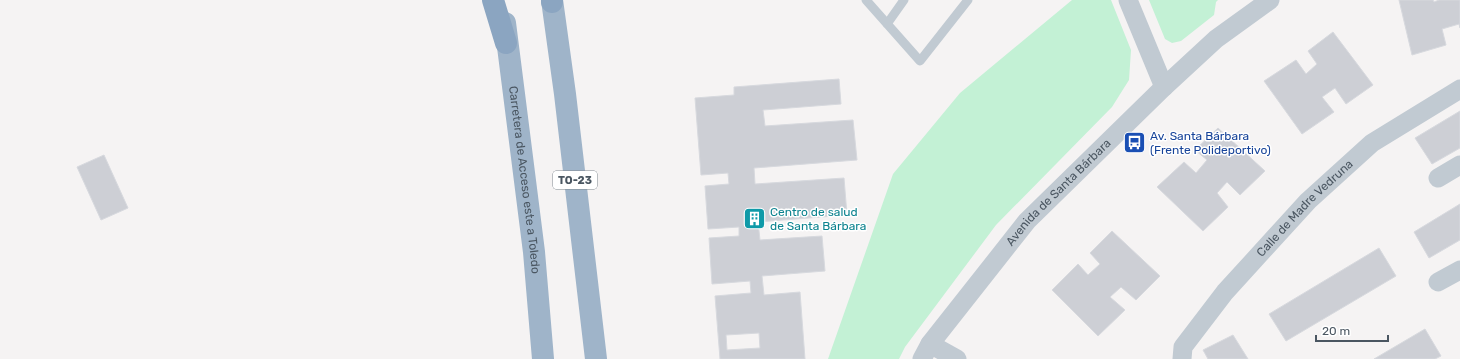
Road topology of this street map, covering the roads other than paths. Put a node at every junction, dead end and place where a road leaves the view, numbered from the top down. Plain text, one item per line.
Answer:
1 (493, 0) edge
2 (503, 0) edge
3 (866, 0) edge
4 (904, 0) edge
5 (968, 0) edge
6 (1128, 0) edge
7 (1270, 0) edge
8 (552, 1) edge
9 (887, 24) junction
10 (506, 43) junction
11 (1164, 87) junction
12 (1460, 89) edge
13 (1460, 165) edge
14 (1438, 178) dead end
15 (1460, 270) edge
16 (1438, 282) dead end
17 (926, 351) edge
18 (543, 359) edge
19 (596, 359) edge
20 (956, 359) edge
21 (1182, 359) edge

1 - 10 highway
2 - 10 highway, Carretera de Acceso este a Toledo
3 - 9 lane
4 - 9 lane
5 - 9 lane
6 - 11 street
7 - 11 street, Avenida de Santa Bárbara
8 - 19 highway, TO-23
10 - 18 highway, Carretera de Acceso este a Toledo
11 - 17 street, Avenida de Santa Bárbara
12 - 21 street, Calle de Madre Vedruna
13 - 14 street
15 - 16 street
17 - 20 street

